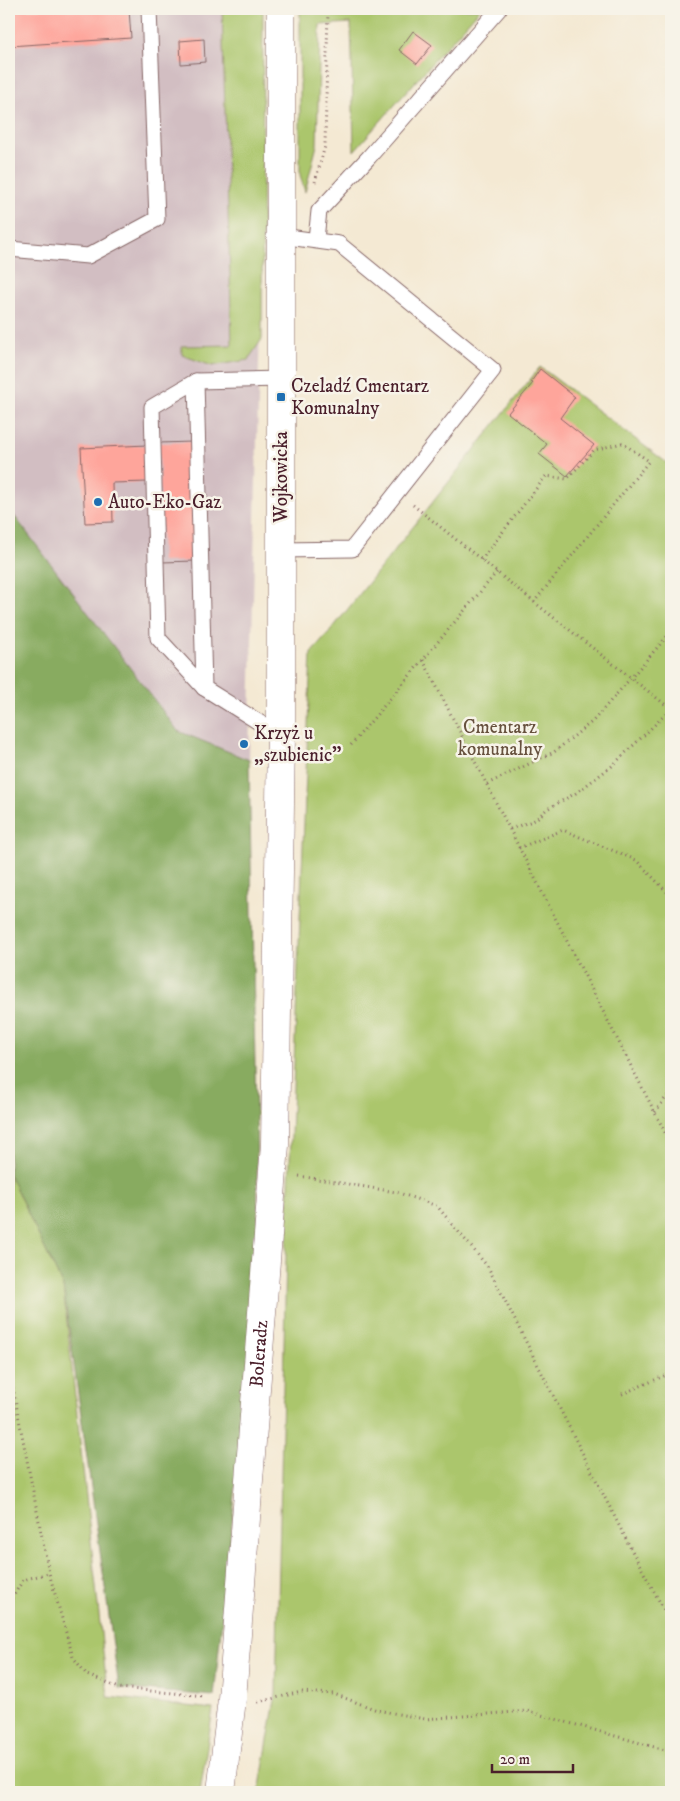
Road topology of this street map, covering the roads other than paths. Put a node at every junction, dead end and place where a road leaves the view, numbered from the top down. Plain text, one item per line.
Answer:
1 (149, 9) edge
2 (281, 9) edge
3 (499, 9) edge
4 (282, 236) junction
5 (313, 239) junction
6 (9, 249) edge
7 (282, 379) junction
8 (196, 381) junction
9 (281, 550) junction
10 (204, 688) junction
11 (281, 736) junction
12 (277, 915) joint
13 (220, 1792) edge

1 - 6 lane
2 - 4 street, Wojkowicka
3 - 5 lane
4 - 5 lane
4 - 7 street, Wojkowicka
5 - 9 lane
7 - 8 lane
7 - 9 street, Wojkowicka
8 - 10 lane
8 - 10 lane
9 - 11 street, Wojkowicka
10 - 11 lane
11 - 12 street, Wojkowicka
12 - 13 street, Boleradz

